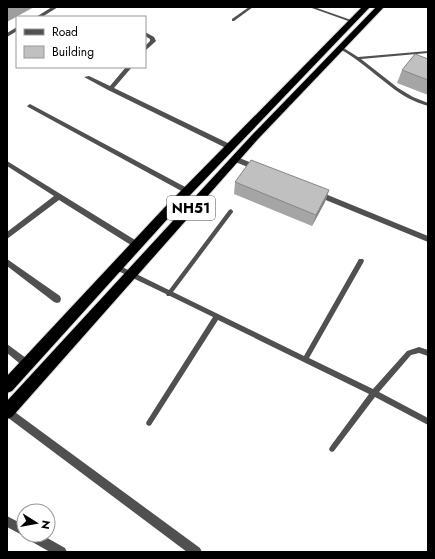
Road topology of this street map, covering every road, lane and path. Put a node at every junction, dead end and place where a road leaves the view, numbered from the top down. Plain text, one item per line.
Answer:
1 (56, 7) edge
2 (251, 7) edge
3 (311, 7) edge
4 (366, 7) edge
5 (380, 7) edge
6 (40, 16) edge
7 (233, 20) dead end
8 (352, 21) junction
9 (16, 30) edge
10 (7, 35) edge
11 (146, 35) edge
12 (146, 48) edge
13 (341, 48) junction
14 (428, 52) edge
15 (359, 58) junction
16 (128, 68) edge
17 (87, 77) dead end
18 (110, 89) junction
19 (428, 105) edge
20 (30, 106) dead end
21 (230, 147) junction
22 (235, 159) junction
23 (7, 163) edge
24 (264, 171) edge
25 (187, 191) junction
26 (314, 192) edge
27 (59, 196) junction
28 (231, 211) dead end
29 (7, 236) edge
30 (428, 239) edge
31 (137, 245) junction
32 (362, 261) dead end
33 (7, 262) edge
34 (116, 267) junction
35 (131, 275) junction
36 (169, 294) junction
37 (57, 299) dead end
38 (217, 317) junction
39 (7, 348) edge
40 (428, 353) edge
41 (305, 359) junction
42 (27, 364) junction
43 (7, 386) edge
44 (374, 393) junction
45 (7, 412) edge
46 (428, 422) edge
47 (149, 423) dead end
48 (332, 449) dead end
49 (7, 521) edge
50 (16, 526) edge
51 (45, 543) edge
52 (61, 552) edge
53 (196, 552) edge

1 - 6 street
2 - 7 lane
3 - 8 lane
4 - 8 highway, NH51
5 - 13 highway, NH51
8 - 21 highway, NH51
9 - 10 street
11 - 12 street
13 - 15 lane
13 - 22 highway, NH51
14 - 15 lane
15 - 19 lane
16 - 18 street
17 - 18 street
18 - 21 street
20 - 25 street
21 - 25 highway, NH51
22 - 24 street
22 - 35 highway, NH51
23 - 27 street
25 - 31 highway, NH51
26 - 30 street
27 - 29 street
27 - 31 street
28 - 36 lane
31 - 34 highway, NH51
32 - 41 lane
33 - 37 street
34 - 35 lane
34 - 42 highway, NH51
35 - 36 lane
35 - 45 highway, NH51
36 - 38 lane
38 - 41 lane
38 - 47 lane
39 - 42 street
40 - 44 lane
41 - 44 lane
42 - 43 highway, NH51
44 - 46 lane
44 - 48 lane
45 - 53 street
49 - 50 street
51 - 52 street

